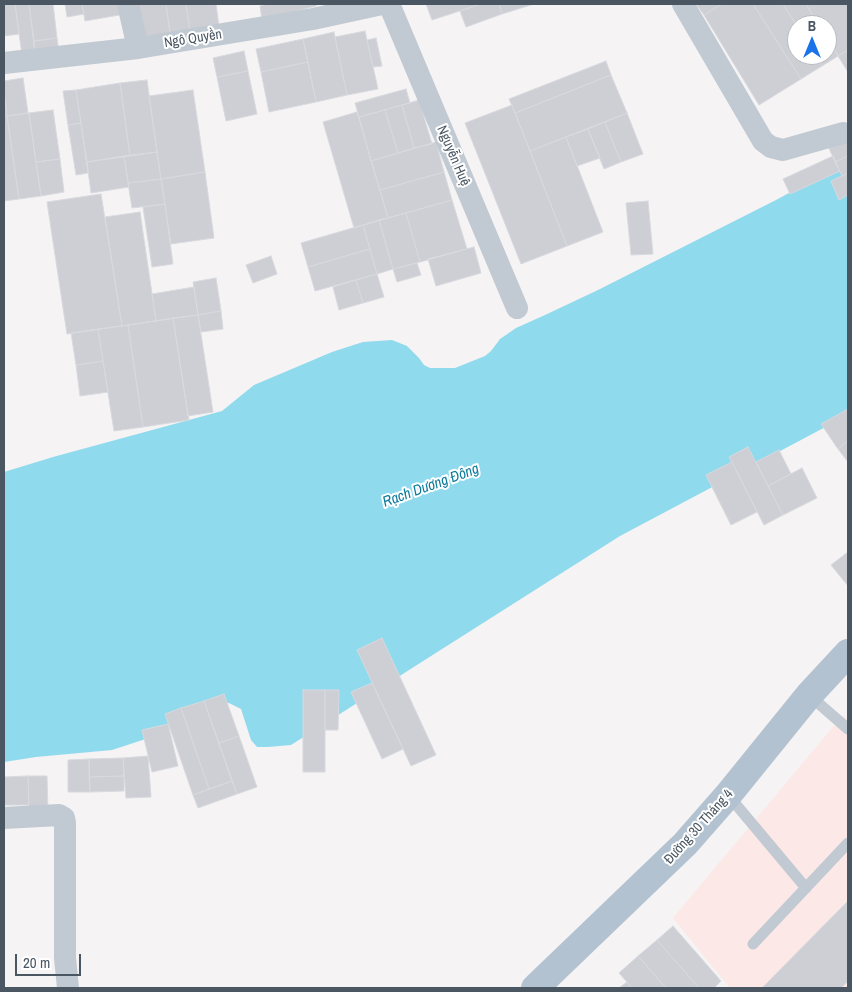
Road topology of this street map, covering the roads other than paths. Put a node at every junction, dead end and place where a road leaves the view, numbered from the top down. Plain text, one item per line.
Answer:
1 (128, 4) edge
2 (382, 4) edge
3 (388, 4) edge
4 (683, 4) edge
5 (138, 48) junction
6 (4, 63) edge
7 (843, 132) dead end
8 (517, 308) dead end
9 (848, 653) edge
10 (809, 696) junction
11 (848, 729) edge
12 (728, 795) junction
13 (4, 818) edge
14 (848, 843) edge
15 (806, 888) junction
16 (754, 944) dead end
17 (68, 988) edge
18 (536, 988) edge

1 - 5 street
2 - 5 street, Ngô Quyền
3 - 8 street, Nguyễn Huệ
4 - 7 street
5 - 6 street, Ngô Quyền
9 - 10 main road, Đường 30 Tháng 4
10 - 11 lane
10 - 12 main road, Đường 30 Tháng 4
12 - 15 lane
12 - 18 main road, Đường 30 Tháng 4
13 - 17 street
14 - 15 lane
15 - 16 lane

